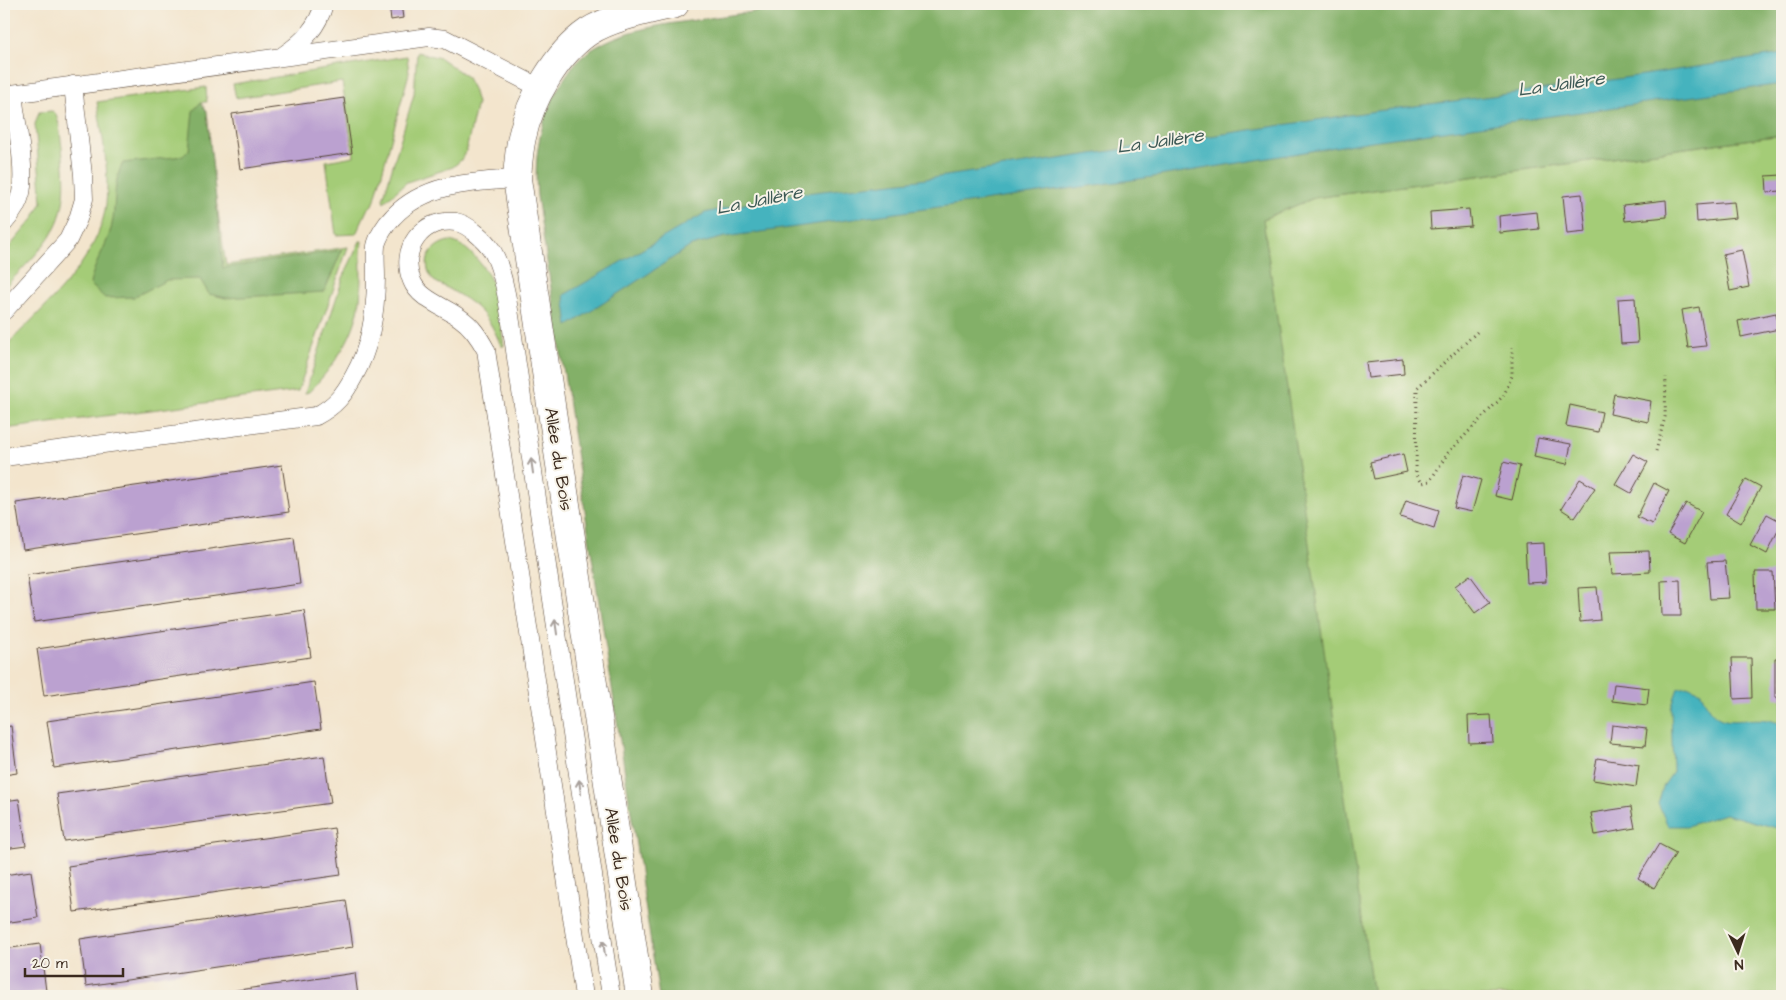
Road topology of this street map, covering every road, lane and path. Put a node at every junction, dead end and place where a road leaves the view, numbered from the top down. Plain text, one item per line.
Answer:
1 (324, 4) edge
2 (675, 4) edge
3 (282, 57) junction
4 (73, 86) junction
5 (540, 88) junction
6 (8, 95) edge
7 (517, 179) junction
8 (4, 223) edge
9 (4, 311) edge
10 (1477, 332) dead end
11 (1512, 347) dead end
12 (1666, 377) dead end
13 (1656, 452) dead end
14 (4, 457) edge
15 (584, 996) edge
16 (611, 996) edge
17 (640, 996) edge

1 - 3 lane
2 - 5 street, Allée du Bois
3 - 4 lane
3 - 5 lane
4 - 6 lane
4 - 9 lane
5 - 7 street, Allée du Bois
6 - 8 lane
7 - 14 lane
7 - 17 street, Allée du Bois
10 - 11 path
12 - 13 path
16 -> 15 lane

